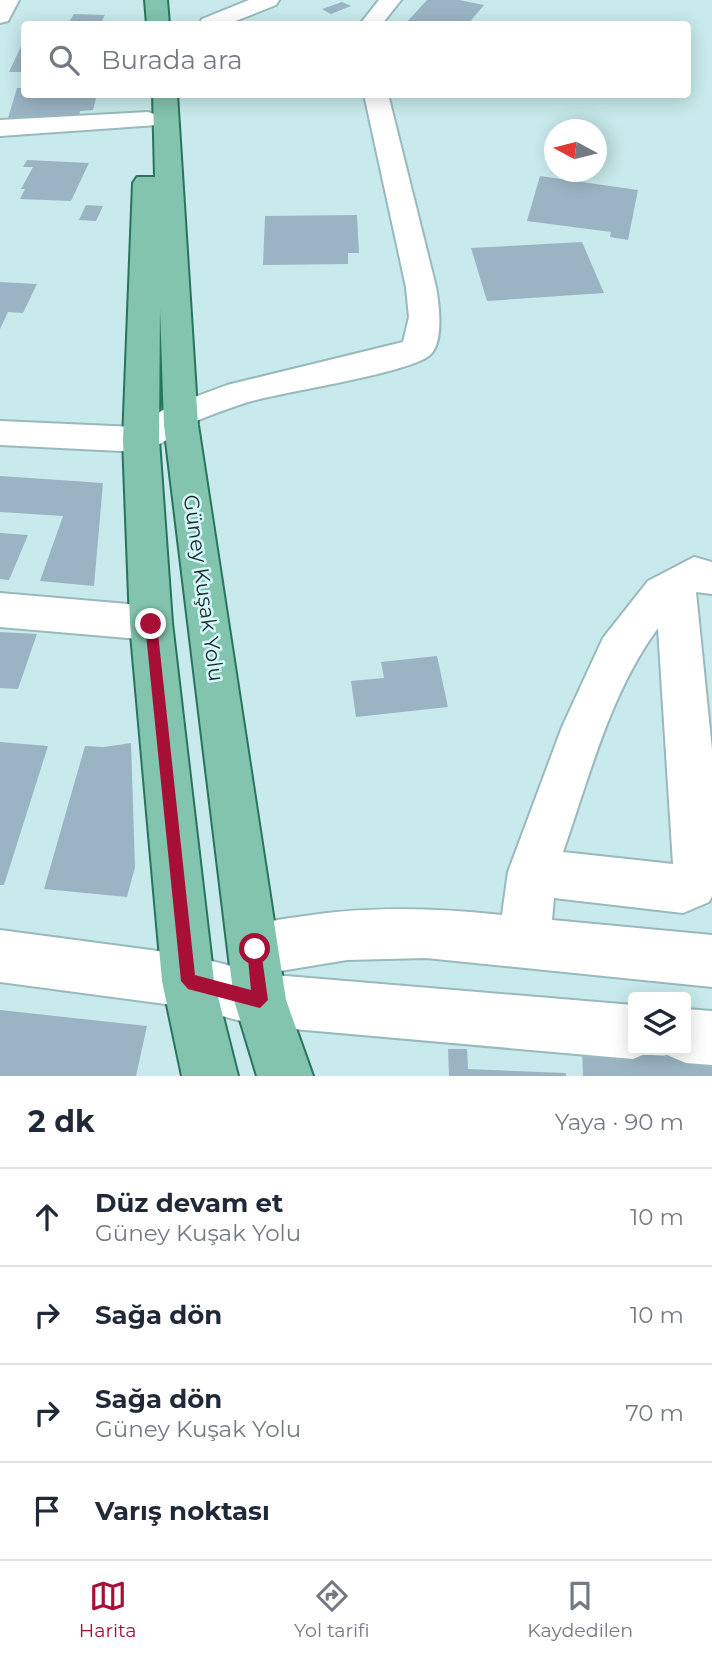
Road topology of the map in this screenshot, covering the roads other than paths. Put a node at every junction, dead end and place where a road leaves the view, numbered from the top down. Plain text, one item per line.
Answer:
1 (8, 0) edge
2 (139, 0) edge
3 (156, 0) edge
4 (268, 0) edge
5 (390, 0) edge
6 (0, 16) edge
7 (141, 21) edge
8 (158, 21) edge
9 (217, 21) edge
10 (373, 21) edge
11 (377, 98) edge
12 (153, 103) edge
13 (30, 127) junction
14 (0, 128) edge
15 (0, 152) edge
16 (180, 415) junction
17 (0, 433) edge
18 (141, 440) junction
19 (693, 581) edge
20 (0, 610) edge
21 (151, 624) junction
22 (532, 872) junction
23 (525, 940) junction
24 (255, 949) junction
25 (0, 956) edge
26 (712, 961) edge
27 (188, 981) junction
28 (260, 1000) junction
29 (628, 1032) edge
30 (691, 1036) edge
31 (712, 1038) edge
32 (209, 1076) edge
33 (285, 1076) edge

1 - 6 street
2 - 7 main road
3 - 8 main road
4 - 9 street
5 - 10 street
11 - 16 street
12 - 13 street
12 - 16 main road, Güney Kuşak Yolu
12 - 18 main road
13 - 14 street
13 - 15 street
16 - 18 street
16 - 24 main road, Güney Kuşak Yolu
17 - 18 street
18 - 21 main road
19 - 22 street
19 - 22 street
20 - 21 street
21 - 27 main road
22 - 23 street
23 - 24 street
23 - 26 street
24 - 28 main road, Güney Kuşak Yolu
25 - 27 street
27 - 28 street
27 - 32 main road
28 - 29 street
28 - 33 main road, Güney Kuşak Yolu
30 - 31 street

